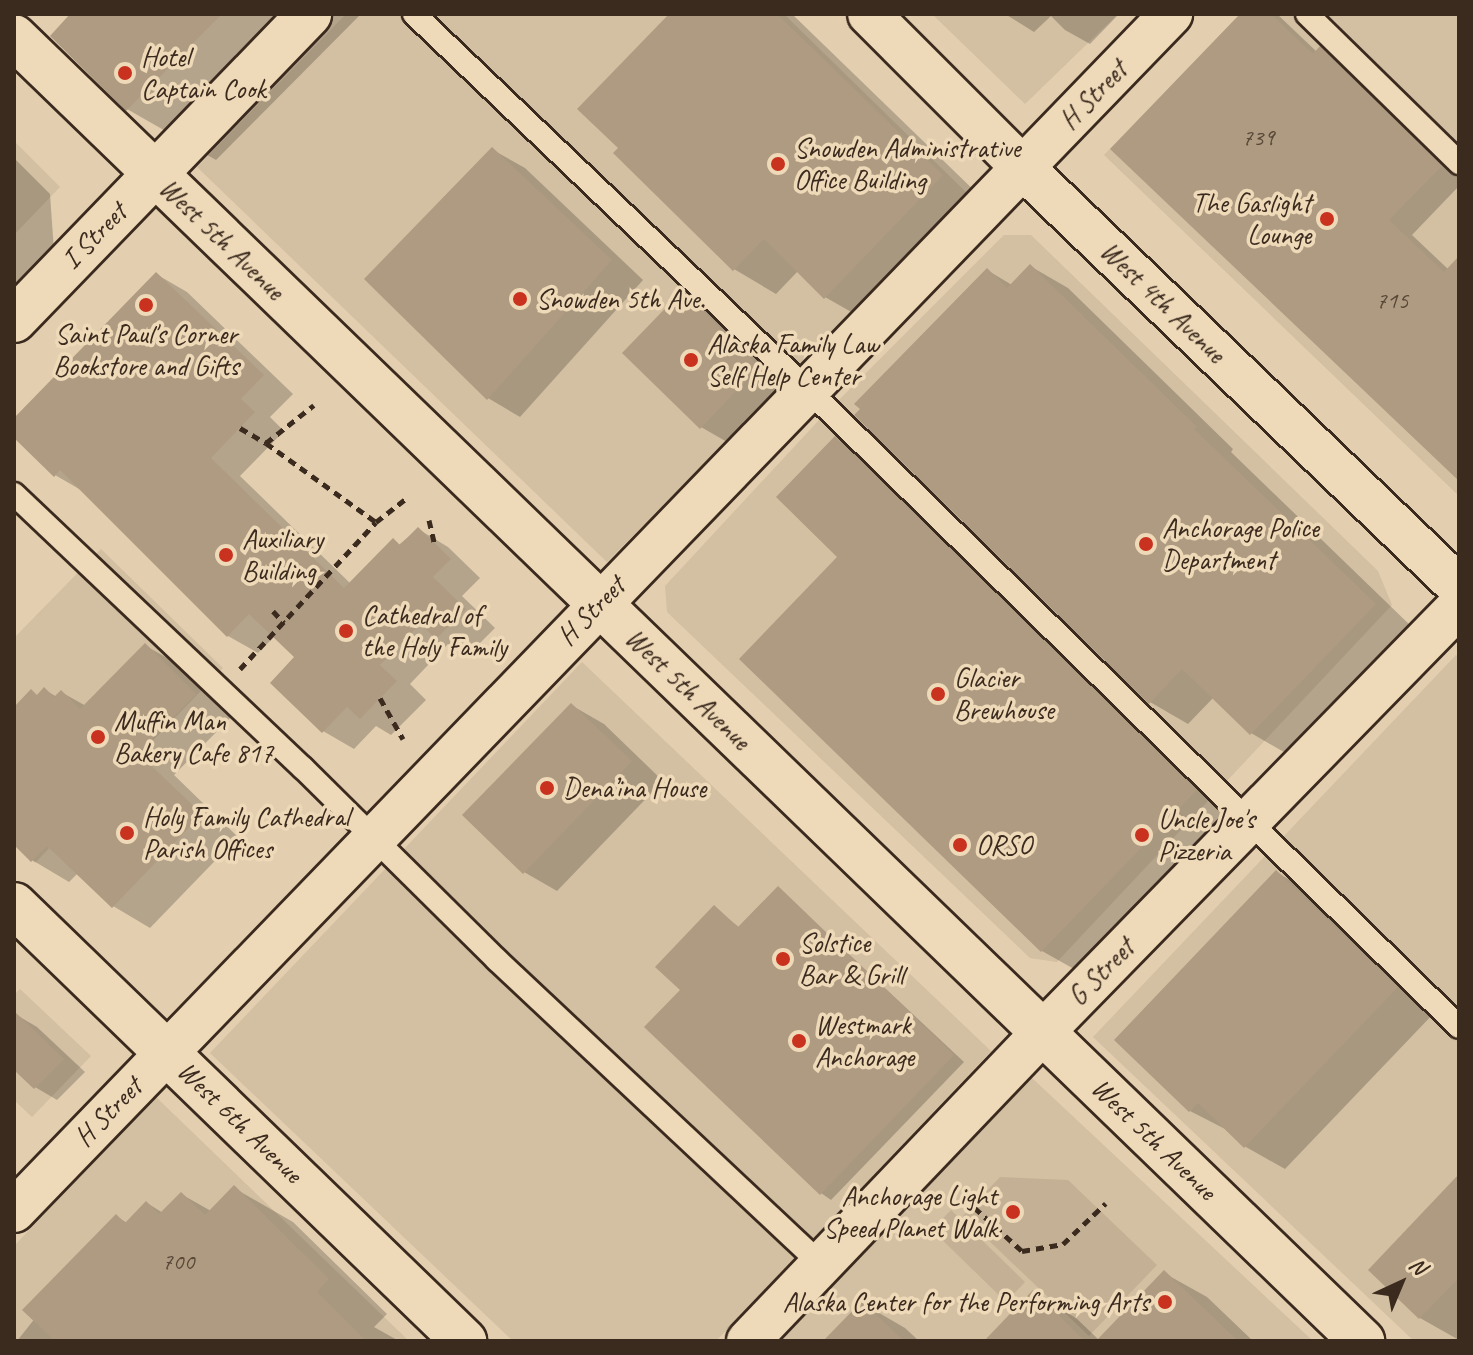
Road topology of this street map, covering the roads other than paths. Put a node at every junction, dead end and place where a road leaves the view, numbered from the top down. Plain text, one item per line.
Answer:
1 (309, 14) edge
2 (414, 14) edge
3 (869, 14) edge
4 (1171, 14) edge
5 (1307, 14) edge
6 (14, 37) edge
7 (1459, 163) edge
8 (1022, 167) junction
9 (154, 173) junction
10 (14, 320) edge
11 (806, 389) junction
12 (14, 494) edge
13 (1459, 587) edge
14 (599, 603) junction
15 (1459, 606) edge
16 (1249, 821) junction
17 (373, 837) junction
18 (14, 905) edge
19 (1459, 1027) edge
20 (1043, 1032) junction
21 (167, 1051) junction
22 (14, 1211) edge
23 (821, 1264) junction
24 (464, 1341) edge
25 (748, 1341) edge
26 (1362, 1341) edge

1 - 9 main road, I Street
2 - 11 lane
3 - 8 street, West 4th Avenue
4 - 8 street, H Street
5 - 7 lane
6 - 9 main road, West 5th Avenue
8 - 11 street, H Street
8 - 13 street, West 4th Avenue
9 - 10 main road, I Street
9 - 14 main road, West 5th Avenue
11 - 14 street, H Street
11 - 16 lane
12 - 17 lane
14 - 17 street, H Street
14 - 20 main road, West 5th Avenue
15 - 16 street, G Street
16 - 19 lane
16 - 20 street, G Street
17 - 21 street, H Street
17 - 23 lane
18 - 21 main road, West 6th Avenue
20 - 23 street, G Street
20 - 26 main road, West 5th Avenue
21 - 22 street, H Street
21 - 24 main road, West 6th Avenue
23 - 25 street, G Street

